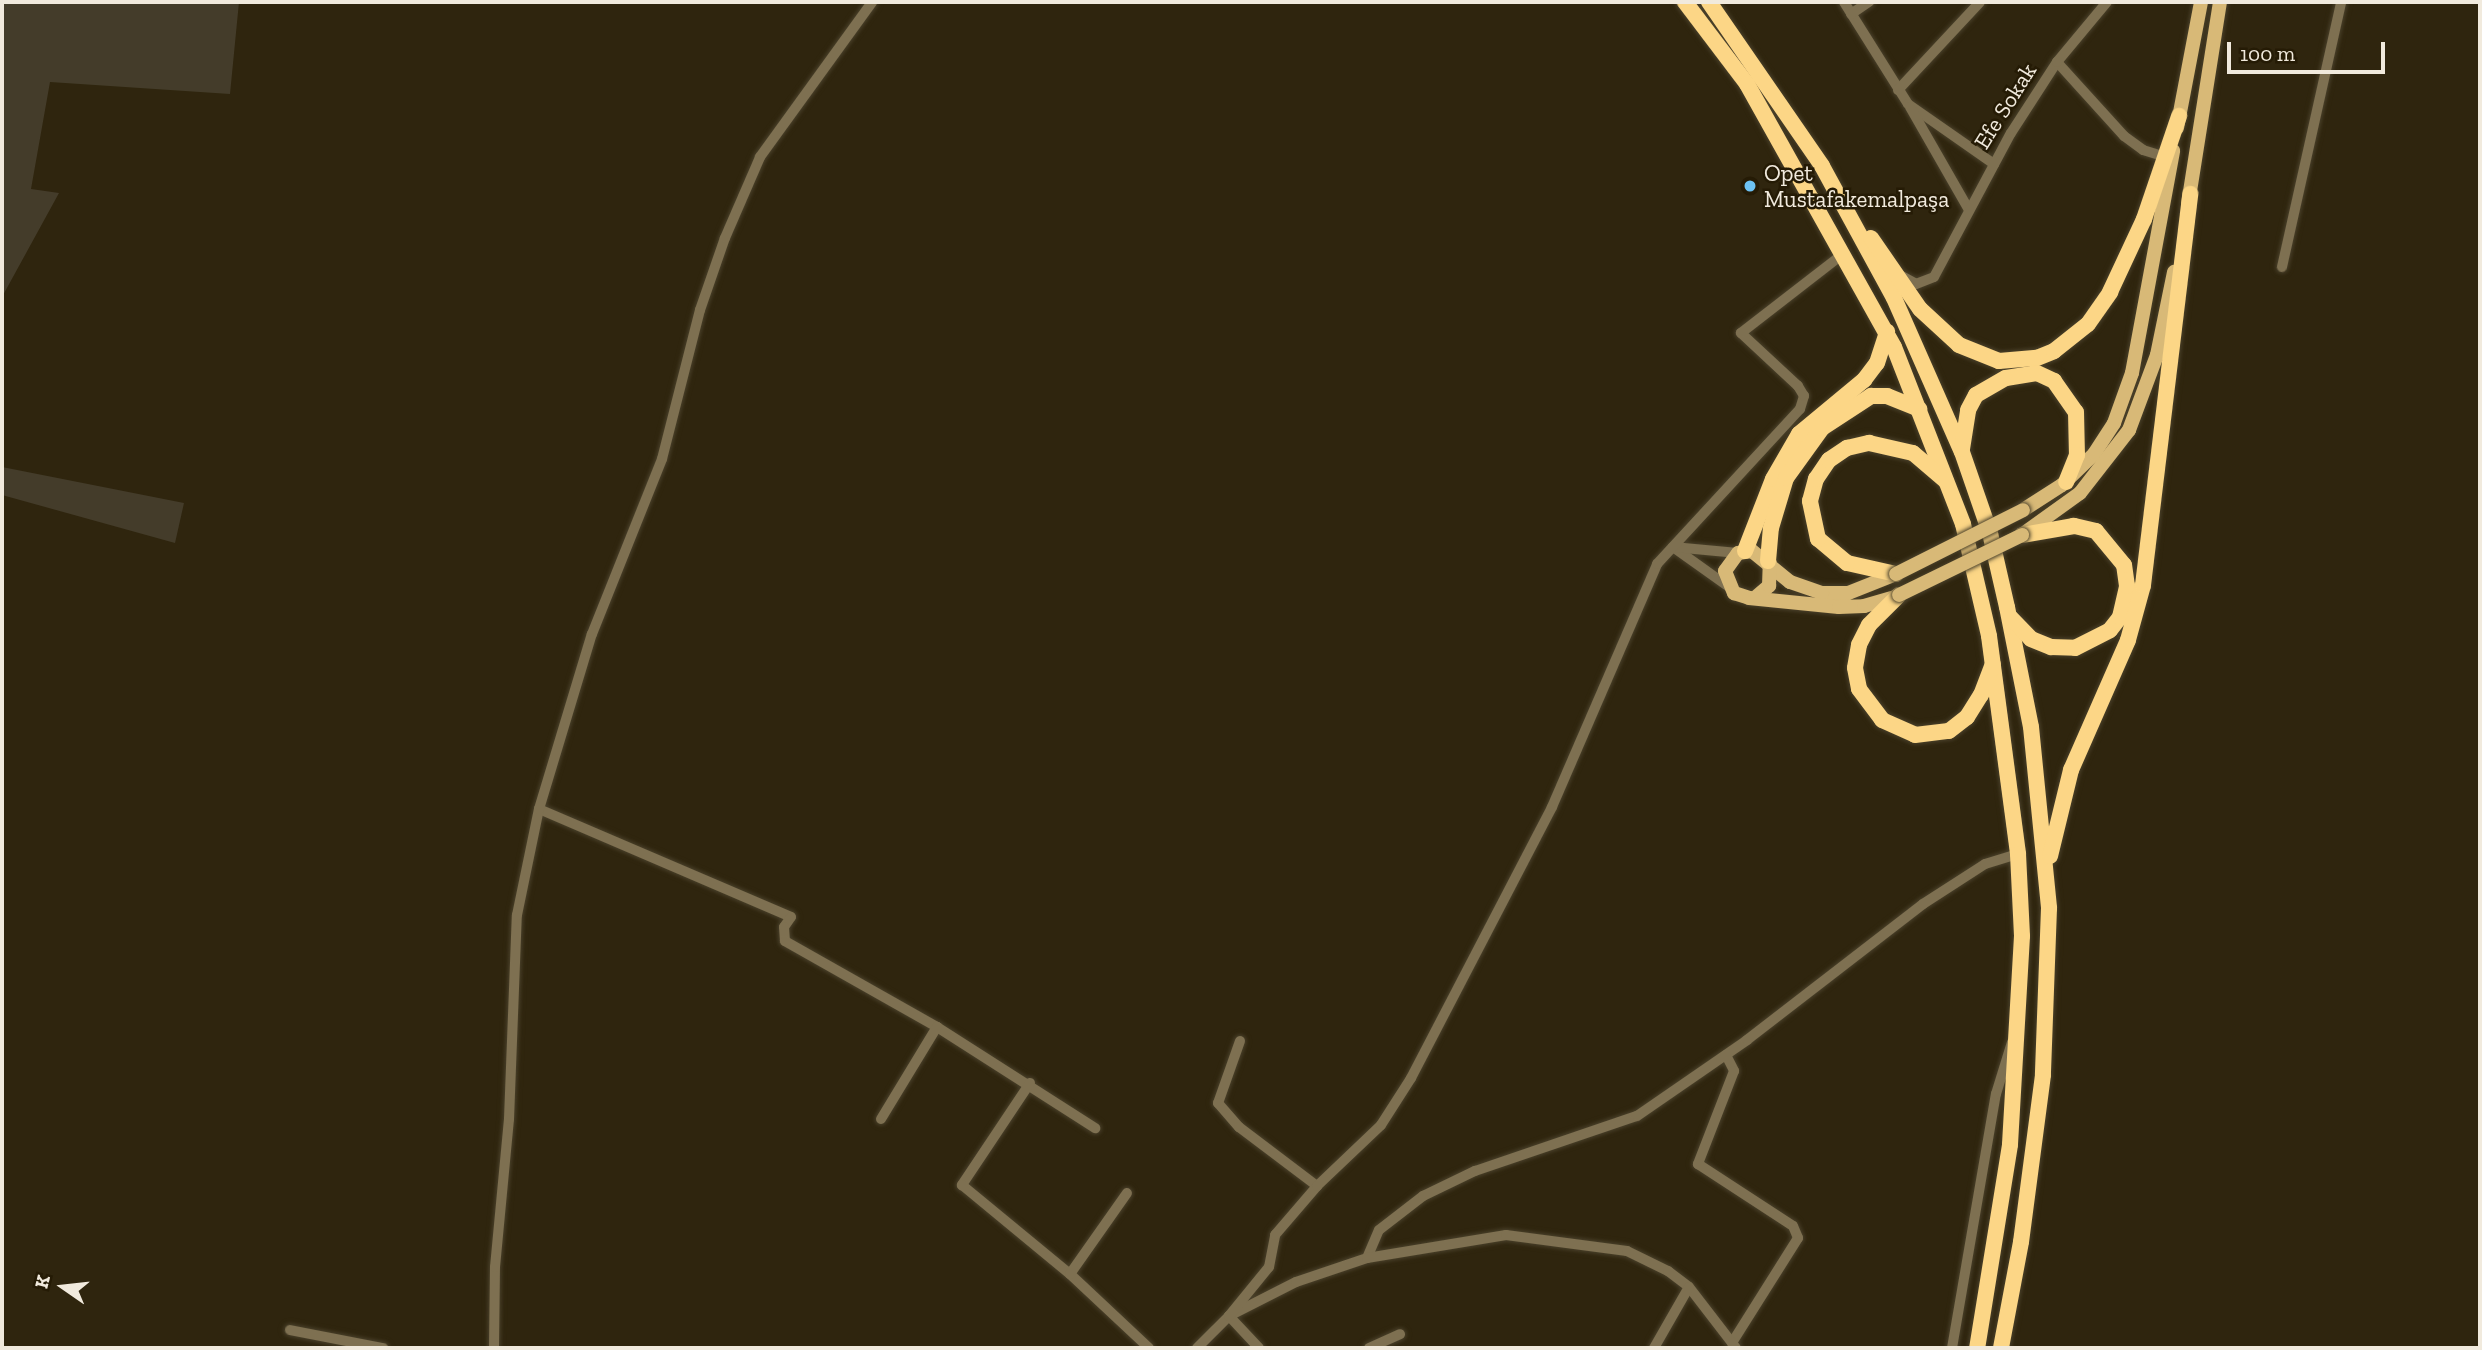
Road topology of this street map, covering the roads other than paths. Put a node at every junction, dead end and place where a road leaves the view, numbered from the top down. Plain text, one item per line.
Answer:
1 (872, 2) edge
2 (1685, 2) edge
3 (1709, 2) edge
4 (1844, 2) edge
5 (1869, 2) edge
6 (1980, 2) edge
7 (2106, 2) edge
8 (2201, 2) edge
9 (2220, 2) edge
10 (2341, 2) edge
11 (1851, 14) junction
12 (2057, 62) junction
13 (1898, 90) junction
14 (1908, 104) junction
15 (2179, 116) joint
16 (2168, 158) junction
17 (1994, 164) junction
18 (1822, 166) junction
19 (2190, 194) junction
20 (1969, 210) junction
21 (1843, 254) junction
22 (2282, 267) dead end
23 (1895, 273) junction
24 (1886, 332) junction
25 (1919, 409) junction
26 (1962, 452) junction
27 (1947, 482) junction
28 (2066, 482) junction
29 (2022, 535) junction
30 (1673, 547) junction
31 (1741, 552) junction
32 (1769, 562) junction
33 (1896, 573) junction
34 (1729, 587) junction
35 (1899, 595) junction
36 (1757, 596) junction
37 (2010, 617) junction
38 (1993, 661) junction
39 (539, 809) junction
40 (2018, 854) junction
41 (2046, 875) junction
42 (2019, 1023) junction
43 (937, 1027) junction
44 (1240, 1041) dead end
45 (1726, 1055) junction
46 (1030, 1083) junction
47 (881, 1119) dead end
48 (1095, 1128) dead end
49 (1317, 1186) junction
50 (1127, 1193) dead end
51 (1367, 1258) junction
52 (1070, 1274) junction
53 (1689, 1287) junction
54 (1229, 1316) junction
55 (290, 1331) dead end
56 (1400, 1334) dead end
57 (353, 1345) edge
58 (1734, 1346) edge
59 (383, 1348) edge
60 (495, 1348) edge
61 (1149, 1348) edge
62 (1197, 1348) edge
63 (1259, 1348) edge
64 (1369, 1348) edge
65 (1654, 1348) edge
66 (1952, 1348) edge
67 (1977, 1348) edge
68 (2001, 1348) edge

1 - 39 street
2 - 21 highway
3 - 18 highway
4 - 11 street
5 - 11 street
6 - 13 street
7 - 12 street, Efe Sokak
8 - 15 main road
9 - 19 main road
10 - 22 street
11 - 13 street
12 - 16 street
12 - 17 street, Efe Sokak
13 - 14 street
14 - 17 street
14 - 20 street
15 - 16 highway
16 - 23 highway
16 - 28 main road
17 - 20 street, Efe Sokak
18 - 23 highway
18 - 26 highway
19 - 29 main road
19 - 41 highway
20 - 23 street, Efe Sokak
21 - 24 highway
21 - 30 street
24 - 25 highway
24 - 31 highway
25 - 27 highway
25 - 32 highway
26 - 28 highway
26 - 37 highway
27 - 33 highway
27 - 38 highway
28 - 33 main road, bridge
29 - 35 main road, bridge
29 - 37 highway
30 - 31 street
30 - 34 street
30 - 49 street
31 - 32 main road
31 - 34 main road
32 - 33 main road
32 - 36 main road
34 - 36 main road
35 - 36 main road
35 - 38 highway
37 - 41 highway
38 - 40 highway
39 - 43 street
39 - 60 street
40 - 42 highway
40 - 45 street
41 - 68 highway
42 - 66 street
42 - 67 highway
43 - 46 street
43 - 47 street
44 - 49 street
45 - 51 street
45 - 58 street
46 - 48 street
46 - 52 street
49 - 54 street
50 - 52 street
51 - 53 street
51 - 54 street
52 - 61 street
53 - 58 street
53 - 65 street
54 - 62 street
54 - 63 street
55 - 57 street
56 - 64 street
57 - 59 street

